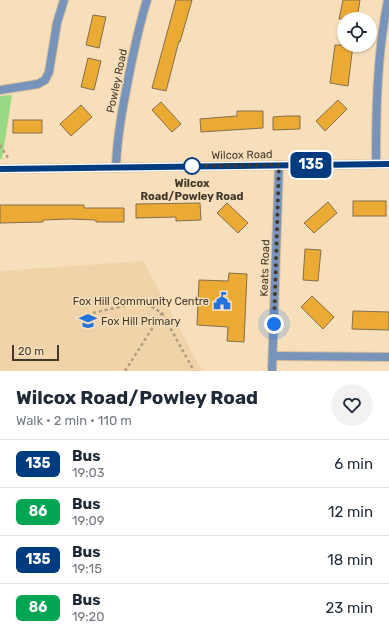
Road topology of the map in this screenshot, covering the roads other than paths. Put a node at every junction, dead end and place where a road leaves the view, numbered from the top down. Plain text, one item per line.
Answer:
1 (64, 0) edge
2 (147, 0) edge
3 (388, 0) edge
4 (0, 90) edge
5 (376, 164) junction
6 (389, 164) edge
7 (279, 165) junction
8 (116, 167) junction
9 (0, 169) edge
10 (273, 356) junction
11 (389, 358) edge
12 (272, 371) edge

1 - 4 street
2 - 8 street, Powley Road
3 - 5 street
5 - 6 street, Wilcox Road
5 - 7 street, Wilcox Road
7 - 8 street, Wilcox Road
7 - 10 street, Keats Road
8 - 9 street, Wilcox Road
10 - 11 street
10 - 12 street, Keats Road

